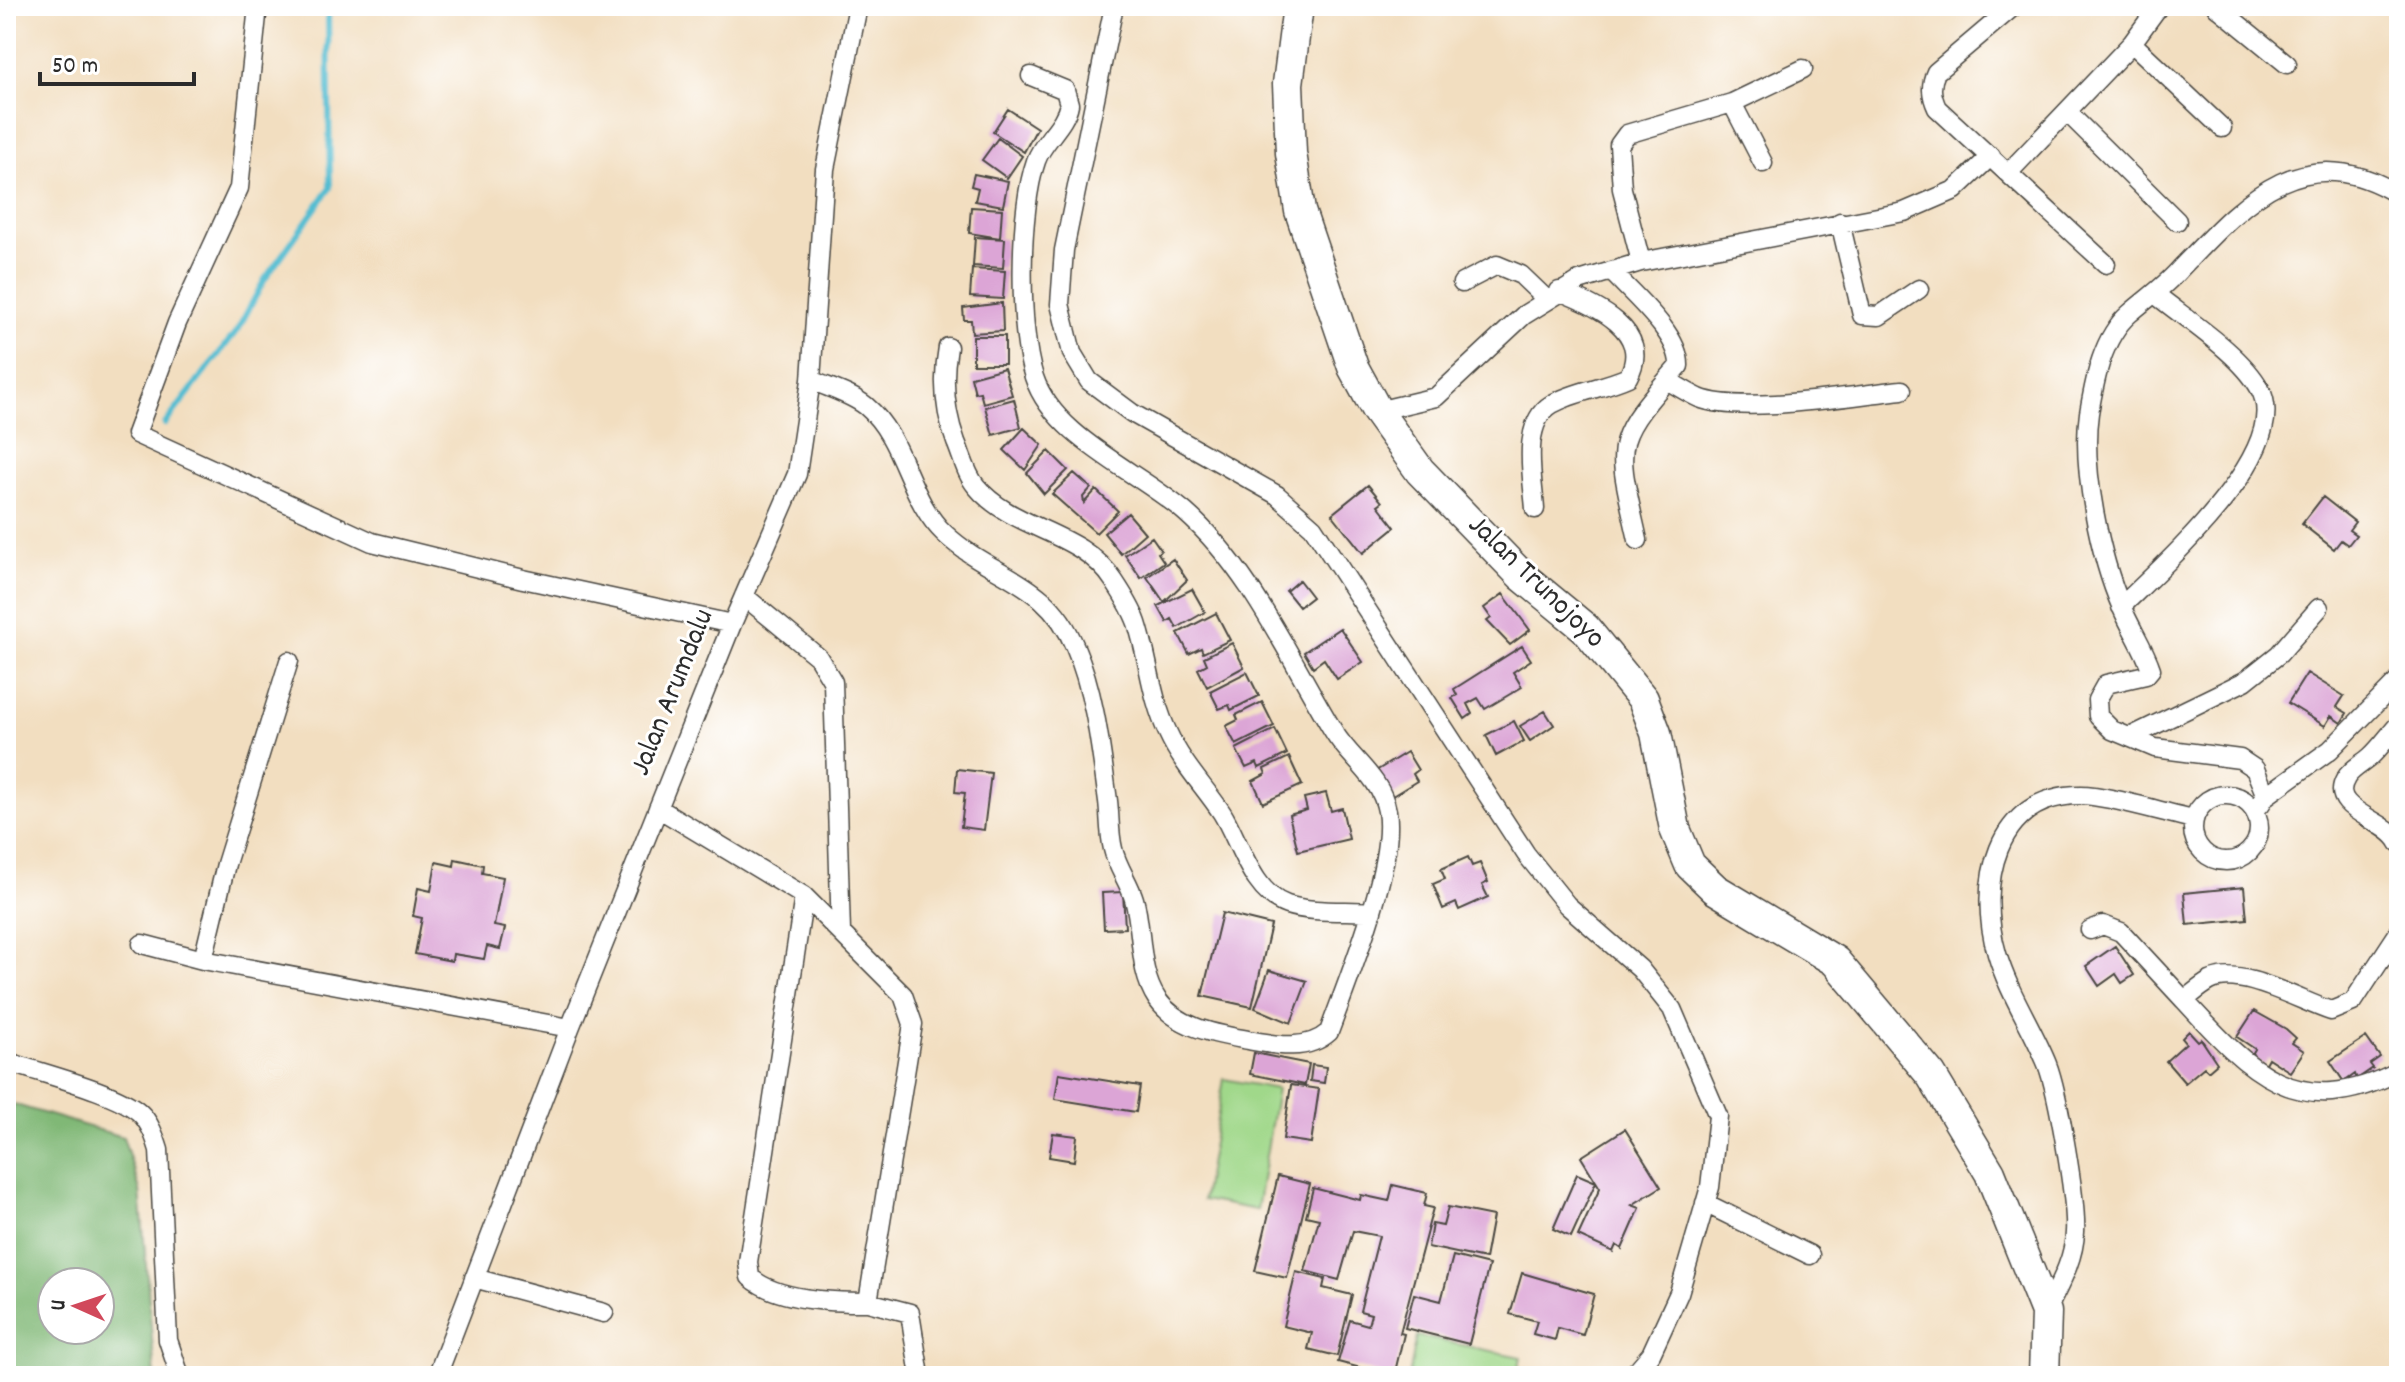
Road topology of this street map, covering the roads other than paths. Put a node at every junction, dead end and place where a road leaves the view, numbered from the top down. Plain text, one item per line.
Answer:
1 (258, 6) edge
2 (858, 6) edge
3 (1114, 6) edge
4 (1298, 6) edge
5 (2014, 6) edge
6 (2159, 6) edge
7 (2216, 6) edge
8 (2132, 43) junction
9 (2287, 64) dead end
10 (1803, 69) dead end
11 (1031, 76) dead end
12 (1732, 103) junction
13 (2067, 112) junction
14 (2222, 128) dead end
15 (1991, 156) junction
16 (1763, 163) dead end
17 (2009, 172) junction
18 (2399, 195) edge
19 (2177, 221) dead end
20 (1840, 222) junction
21 (1641, 262) junction
22 (2106, 264) dead end
23 (1611, 271) junction
24 (1462, 283) dead end
25 (1919, 289) dead end
26 (1552, 294) junction
27 (2155, 294) junction
28 (948, 347) dead end
29 (811, 380) junction
30 (1667, 380) junction
31 (1902, 390) dead end
32 (1377, 411) junction
33 (1535, 509) dead end
34 (1638, 540) dead end
35 (744, 596) junction
36 (2121, 607) junction
37 (2319, 608) dead end
38 (732, 624) junction
39 (289, 661) dead end
40 (2399, 680) edge
41 (2399, 724) edge
42 (2130, 737) junction
43 (2261, 803) junction
44 (658, 808) junction
45 (2194, 819) junction
46 (2399, 843) edge
47 (804, 896) junction
48 (1372, 912) junction
49 (2090, 930) dead end
50 (841, 932) junction
51 (2399, 932) edge
52 (142, 944) dead end
53 (203, 960) junction
54 (2184, 1000) junction
55 (570, 1028) junction
56 (6, 1061) edge
57 (2399, 1071) edge
58 (1705, 1203) junction
59 (1810, 1255) dead end
60 (474, 1278) junction
61 (868, 1302) junction
62 (2046, 1312) junction
63 (604, 1313) dead end
64 (180, 1376) edge
65 (437, 1376) edge
66 (920, 1376) edge
67 (1632, 1376) edge
68 (2044, 1376) edge

1 - 38 street
2 - 29 street, Jalan Arumdalu
3 - 58 street
4 - 32 main road, Jalan Trunojoyo
5 - 15 street
6 - 8 street
7 - 9 street
8 - 13 street
8 - 14 street
10 - 12 street
11 - 48 street
12 - 16 street
12 - 21 street
13 - 17 street
13 - 19 street
15 - 17 street
15 - 20 street
17 - 22 street
18 - 27 street
20 - 21 street
20 - 25 street
21 - 23 street
23 - 26 street
23 - 30 street
24 - 26 street
26 - 32 street
26 - 33 street
27 - 36 street
27 - 36 street
28 - 48 street
29 - 35 street, Jalan Arumdalu
29 - 48 street
30 - 31 street
30 - 34 street
32 - 62 main road, Jalan Trunojoyo
35 - 38 street, Jalan Arumdalu
35 - 50 street
36 - 42 street
37 - 42 street
38 - 44 street, Jalan Arumdalu
39 - 53 street
40 - 43 street
41 - 46 street
42 - 43 street
43 - 45 street
43 - 45 street
44 - 47 street
44 - 55 street, Jalan Arumdalu
45 - 62 street
47 - 50 street
47 - 61 street
49 - 54 street
50 - 61 street
51 - 54 street
52 - 53 street
53 - 55 street
54 - 57 street
55 - 60 street, Jalan Arumdalu
56 - 64 street
58 - 59 street
58 - 67 street
60 - 63 street
60 - 65 street, Jalan Arumdalu
61 - 66 street
62 - 68 main road

